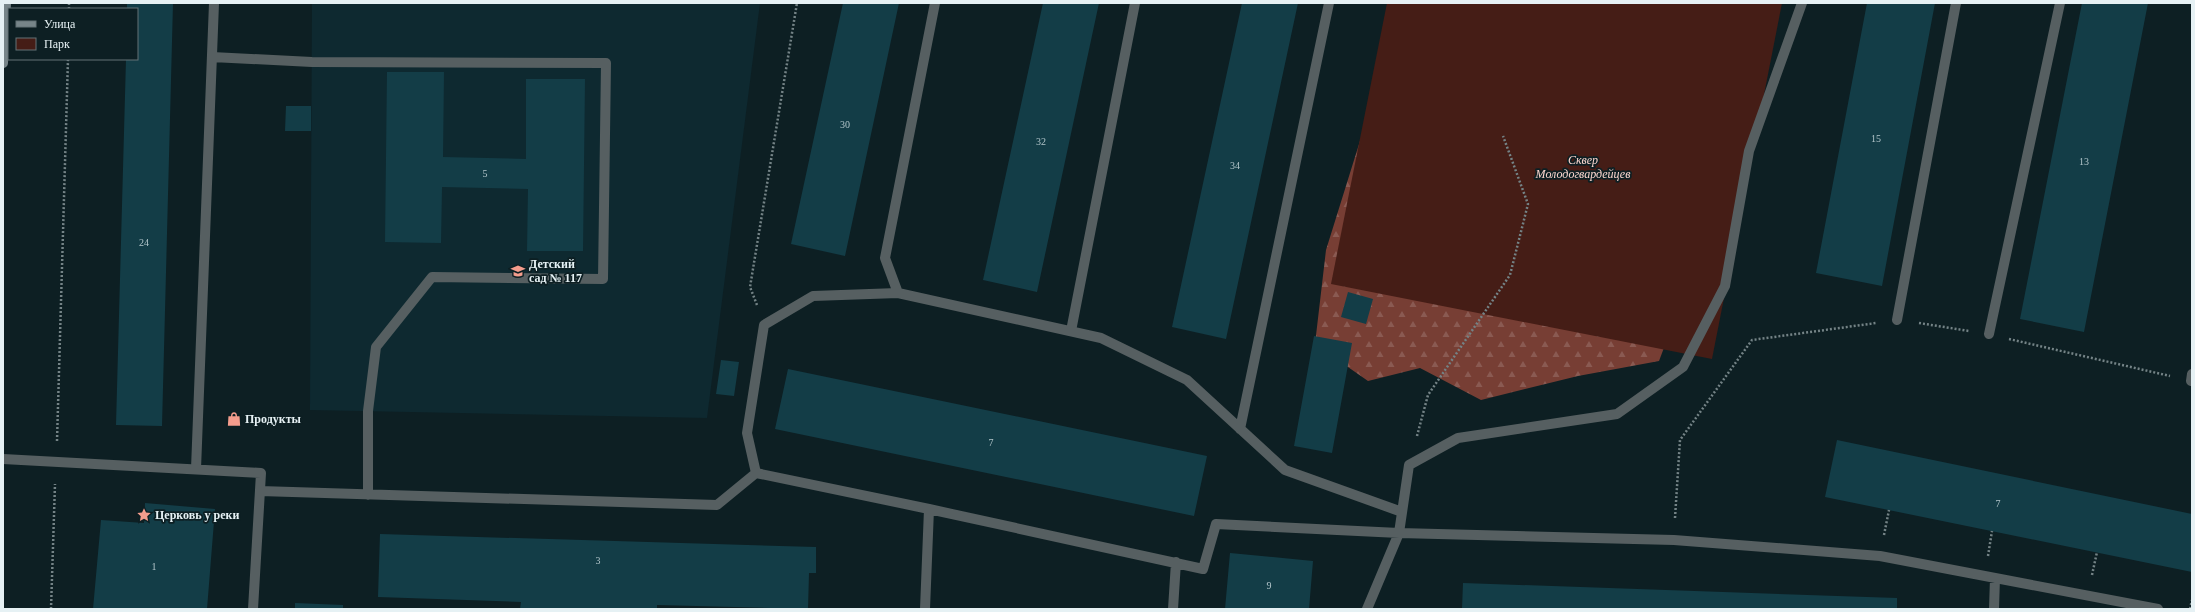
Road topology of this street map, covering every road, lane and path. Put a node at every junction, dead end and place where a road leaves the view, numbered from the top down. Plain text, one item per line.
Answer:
1 (6, 3) edge
2 (214, 3) edge
3 (798, 3) edge
4 (934, 3) edge
5 (1135, 3) edge
6 (1329, 3) edge
7 (1802, 3) edge
8 (1956, 3) edge
9 (2060, 3) edge
10 (212, 57) junction
11 (68, 60) edge
12 (3, 63) edge
13 (1503, 136) dead end
14 (898, 292) junction
15 (1897, 320) junction
16 (764, 325) junction
17 (1071, 331) junction
18 (1989, 334) junction
19 (2191, 377) edge
20 (1240, 429) junction
21 (3, 459) edge
22 (56, 462) junction
23 (1408, 465) junction
24 (196, 469) junction
25 (756, 473) junction
26 (260, 491) junction
27 (368, 495) junction
28 (929, 509) junction
29 (1402, 512) junction
30 (1399, 533) junction
31 (1674, 540) junction
32 (1176, 562) junction
33 (1995, 578) junction
34 (2192, 600) edge
35 (51, 609) edge
36 (253, 609) edge
37 (926, 609) edge
38 (1173, 609) edge
39 (1367, 609) edge
40 (1994, 609) edge
41 (2158, 609) edge
42 (2190, 609) edge

1 - 12 street
2 - 10 lane
3 - 16 path
4 - 14 lane
5 - 17 lane
6 - 20 lane
7 - 23 lane
8 - 15 lane
9 - 18 lane
10 - 24 lane
10 - 27 lane
11 - 22 path
13 - 23 path
14 - 16 lane
14 - 17 lane
15 - 18 path
15 - 31 path
16 - 25 lane
17 - 20 lane
18 - 19 path
20 - 29 lane
21 - 22 lane
22 - 24 lane
22 - 35 path
23 - 29 lane
24 - 26 lane
25 - 27 lane
25 - 28 lane
26 - 27 lane
26 - 36 lane
28 - 32 lane
28 - 37 lane
29 - 30 lane
30 - 31 lane
30 - 32 lane
30 - 39 lane
31 - 33 lane
32 - 38 lane
33 - 40 lane
33 - 41 lane
34 - 42 path

